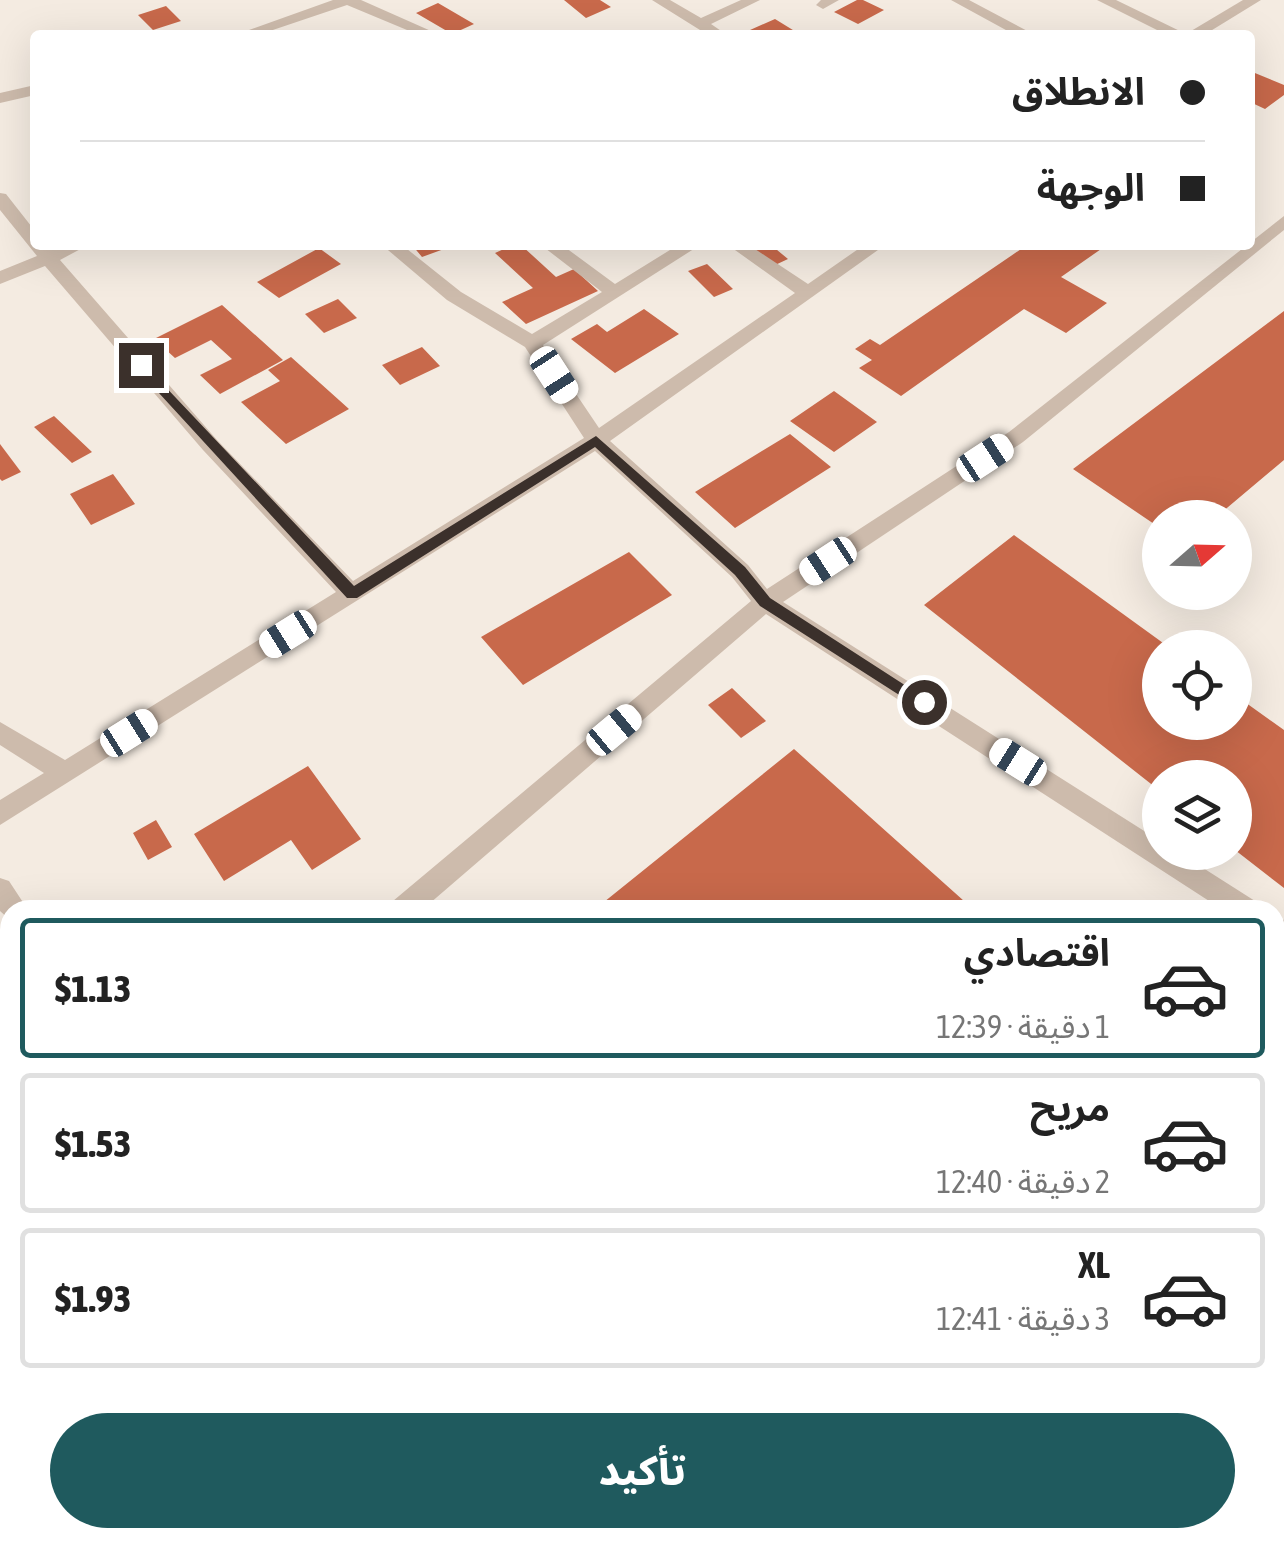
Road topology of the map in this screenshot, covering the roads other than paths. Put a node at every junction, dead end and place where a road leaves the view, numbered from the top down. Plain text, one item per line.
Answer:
1 (348, 0) edge
2 (659, 0) edge
3 (753, 0) edge
4 (958, 0) edge
5 (1104, 0) edge
6 (1254, 0) edge
7 (700, 24) junction
8 (262, 30) edge
9 (420, 30) edge
10 (710, 30) edge
11 (1017, 30) edge
12 (1168, 30) edge
13 (1203, 30) edge
14 (30, 91) edge
15 (0, 98) edge
16 (0, 198) edge
17 (1284, 221) edge
18 (30, 236) edge
19 (1255, 244) edge
20 (39, 250) edge
21 (41, 250) edge
22 (398, 250) edge
23 (557, 250) edge
24 (683, 250) edge
25 (744, 250) edge
26 (869, 250) edge
27 (1248, 250) edge
28 (0, 278) edge
29 (613, 291) junction
30 (807, 292) junction
31 (532, 343) junction
32 (596, 440) junction
33 (352, 594) junction
34 (765, 602) junction
35 (0, 732) edge
36 (65, 773) junction
37 (0, 814) edge
38 (414, 900) edge
39 (1230, 900) edge

1 - 8 street
1 - 9 street
2 - 7 street
3 - 7 street
4 - 11 street
5 - 12 street
6 - 13 street
7 - 10 street
14 - 15 street
16 - 18 street
17 - 19 street
20 - 28 street
21 - 33 street
22 - 31 street
23 - 29 street
24 - 29 street
25 - 30 street
26 - 30 street
27 - 34 street
29 - 31 street
30 - 32 street
31 - 32 street
32 - 33 street
32 - 34 street
33 - 36 street
34 - 38 street
34 - 39 street
35 - 36 street
36 - 37 street

